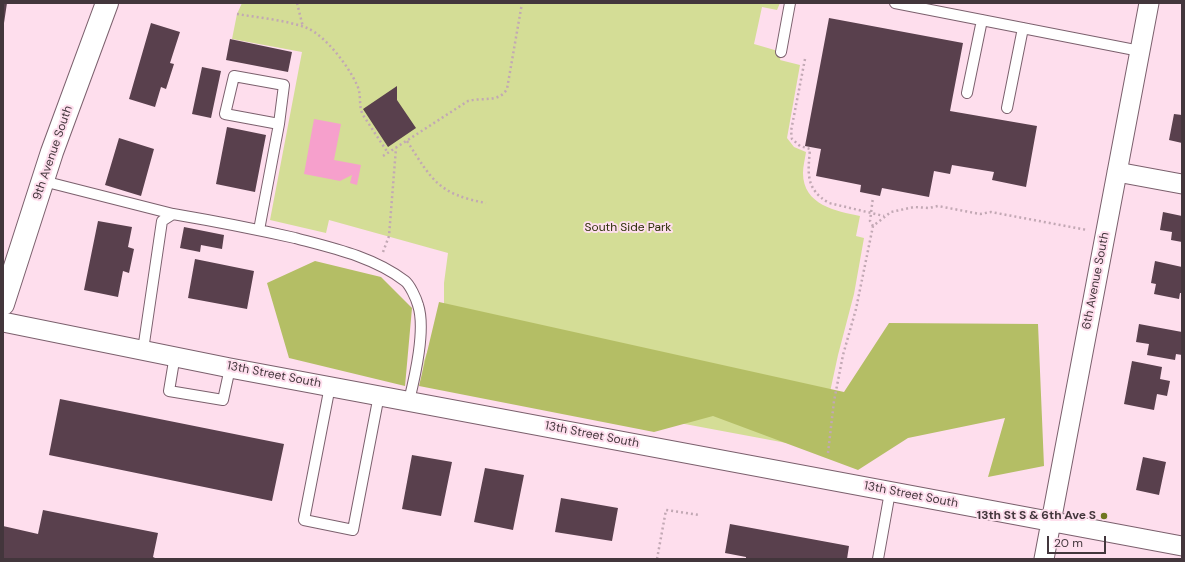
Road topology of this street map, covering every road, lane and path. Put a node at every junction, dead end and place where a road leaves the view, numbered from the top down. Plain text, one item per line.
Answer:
1 (107, 3) edge
2 (297, 3) edge
3 (522, 3) edge
4 (790, 3) edge
5 (895, 3) edge
6 (1149, 3) edge
7 (237, 14) dead end
8 (982, 20) junction
9 (303, 27) junction
10 (1023, 28) junction
11 (1140, 51) junction
12 (781, 52) dead end
13 (805, 59) dead end
14 (967, 93) dead end
15 (1007, 108) dead end
16 (279, 124) junction
17 (407, 141) junction
18 (396, 148) junction
19 (388, 153) junction
20 (383, 156) dead end
21 (1117, 172) junction
22 (43, 181) junction
23 (1182, 184) edge
24 (873, 197) dead end
25 (486, 203) dead end
26 (871, 213) junction
27 (173, 214) junction
28 (885, 216) junction
29 (873, 226) junction
30 (259, 230) junction
31 (1105, 234) junction
32 (378, 266) junction
33 (3, 304) edge
34 (3, 322) edge
35 (143, 350) junction
36 (175, 356) junction
37 (230, 368) junction
38 (330, 386) junction
39 (380, 395) junction
40 (409, 401) junction
41 (828, 453) dead end
42 (890, 492) junction
43 (699, 515) dead end
44 (1051, 522) junction
45 (1182, 546) edge
46 (657, 559) edge
47 (878, 559) edge
48 (1044, 559) edge

1 - 22 street, 9th Avenue South
2 - 9 path
3 - 17 path
4 - 12 lane
5 - 8 lane
6 - 11 street, 6th Avenue South
7 - 9 path
8 - 10 lane
8 - 14 lane
9 - 19 path
10 - 11 lane
10 - 15 lane
11 - 21 street, 6th Avenue South
13 - 26 path
16 - 16 lane
16 - 30 lane
17 - 18 path
17 - 25 path
18 - 19 path
18 - 32 path
19 - 20 path
21 - 23 street
21 - 31 street, 6th Avenue South
22 - 27 lane
22 - 33 street, 9th Avenue South
24 - 26 path
26 - 28 path
26 - 29 path
27 - 30 lane
27 - 35 lane
28 - 29 path
28 - 31 path
29 - 41 path
30 - 32 lane
31 - 44 street, 6th Avenue South
32 - 40 lane
34 - 35 street, 13th Street South
35 - 36 street, 13th Street South
36 - 37 street, 13th Street South
36 - 37 lane
37 - 38 street, 13th Street South
38 - 39 street, 13th Street South
38 - 39 lane
39 - 40 street, 13th Street South
40 - 42 street, 13th Street South
42 - 44 street, 13th Street South
42 - 47 lane
43 - 46 path
44 - 45 street, 13th Street South
44 - 48 street, 6th Avenue South

